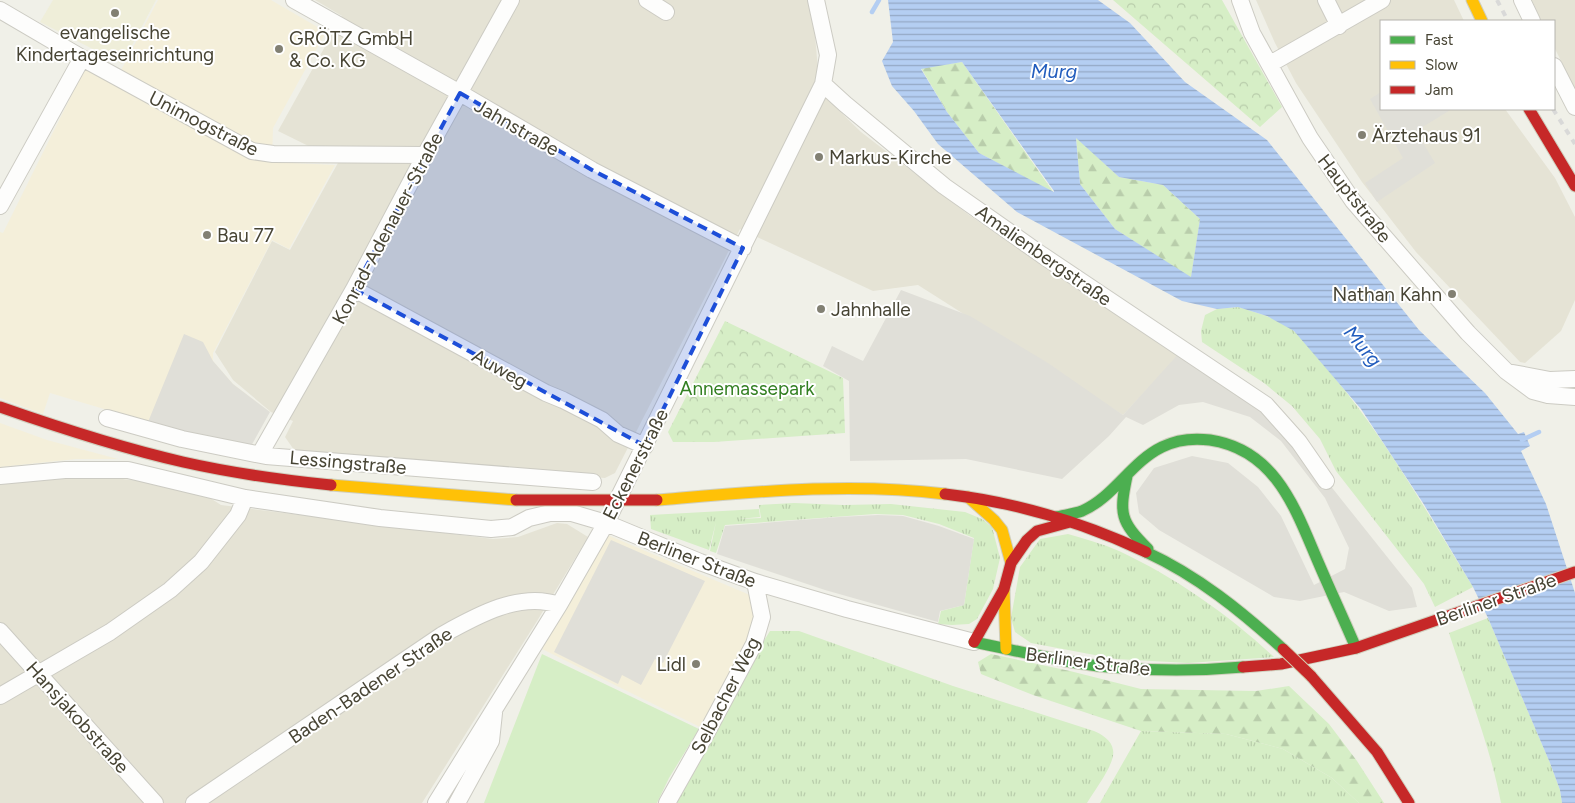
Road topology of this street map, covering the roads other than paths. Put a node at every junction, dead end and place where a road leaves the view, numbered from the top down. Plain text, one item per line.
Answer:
1 (294, 0) edge
2 (511, 0) edge
3 (647, 0) edge
4 (816, 0) edge
5 (1240, 0) edge
6 (1326, 0) edge
7 (1382, 0) edge
8 (1472, 0) edge
9 (1522, 0) edge
10 (0, 10) edge
11 (666, 12) dead end
12 (1482, 20) edge
13 (1532, 20) edge
14 (1338, 26) junction
15 (82, 58) junction
16 (1270, 64) junction
17 (1555, 68) edge
18 (823, 84) junction
19 (460, 94) junction
20 (1575, 107) edge
21 (1530, 110) edge
22 (425, 155) junction
23 (1575, 186) edge
24 (0, 206) edge
25 (743, 248) junction
26 (354, 289) junction
27 (1506, 371) junction
28 (1575, 379) edge
29 (1575, 397) edge
30 (0, 407) edge
31 (107, 418) dead end
32 (645, 446) junction
33 (260, 454) junction
34 (0, 476) edge
35 (1127, 476) junction
36 (1326, 481) dead end
37 (593, 482) dead end
38 (968, 497) junction
39 (245, 498) junction
40 (1056, 518) junction
41 (1070, 522) junction
42 (606, 523) junction
43 (1153, 554) junction
44 (1011, 563) junction
45 (1575, 572) edge
46 (755, 582) junction
47 (1004, 589) junction
48 (559, 605) junction
49 (0, 631) edge
50 (974, 642) junction
51 (1356, 648) junction
52 (1006, 649) junction
53 (39, 674) junction
54 (0, 696) edge
55 (495, 708) junction
56 (155, 803) edge
57 (194, 803) edge
58 (436, 803) edge
59 (457, 803) edge
60 (667, 803) edge
61 (1409, 803) edge

1 - 19 street, Jahnstraße
2 - 19 street, Konrad-Adenauer-Straße
3 - 11 street
4 - 18 street
5 - 16 street, Hauptstraße
6 - 14 street
7 - 14 street
8 - 12 main road
9 - 13 street
10 - 15 street, Unimogstraße
14 - 16 street
15 - 22 street, Unimogstraße
15 - 24 street
16 - 27 street, Hauptstraße
17 - 20 street
18 - 25 street, Eckenerstraße
18 - 36 street, Amalienbergstraße
19 - 22 street, Konrad-Adenauer-Straße
19 - 25 street, Jahnstraße
21 - 23 main road
22 - 26 street, Konrad-Adenauer-Straße
25 - 32 street, Eckenerstraße
26 - 32 street, Auweg
26 - 33 street, Konrad-Adenauer-Straße
27 - 28 street
27 - 29 street, Hauptstraße
30 - 38 main road, bridge
31 - 33 street, Lessingstraße
32 - 42 street, Eckenerstraße
33 - 37 street, Lessingstraße
34 - 39 street
35 - 40 main road
35 - 43 main road
35 - 51 main road
38 - 40 main road
38 - 44 main road
39 - 42 street
39 - 53 street
40 - 41 main road
41 - 43 main road
41 - 44 main road
42 - 46 street, Berliner Straße
42 - 48 street, Eckenerstraße
43 - 61 main road, bridge
44 - 47 main road
45 - 51 main road, Berliner Straße
46 - 50 street, Berliner Straße
46 - 60 street, Selbacher Weg
47 - 50 main road
47 - 52 main road
48 - 55 street, Eckenerstraße
48 - 57 street, Baden-Badener Straße
49 - 53 street, Hansjakobstraße
50 - 52 main road, Berliner Straße
51 - 52 main road, Berliner Straße
53 - 54 street
53 - 56 street, Hansjakobstraße
55 - 58 street, Eckenerstraße
55 - 59 street

